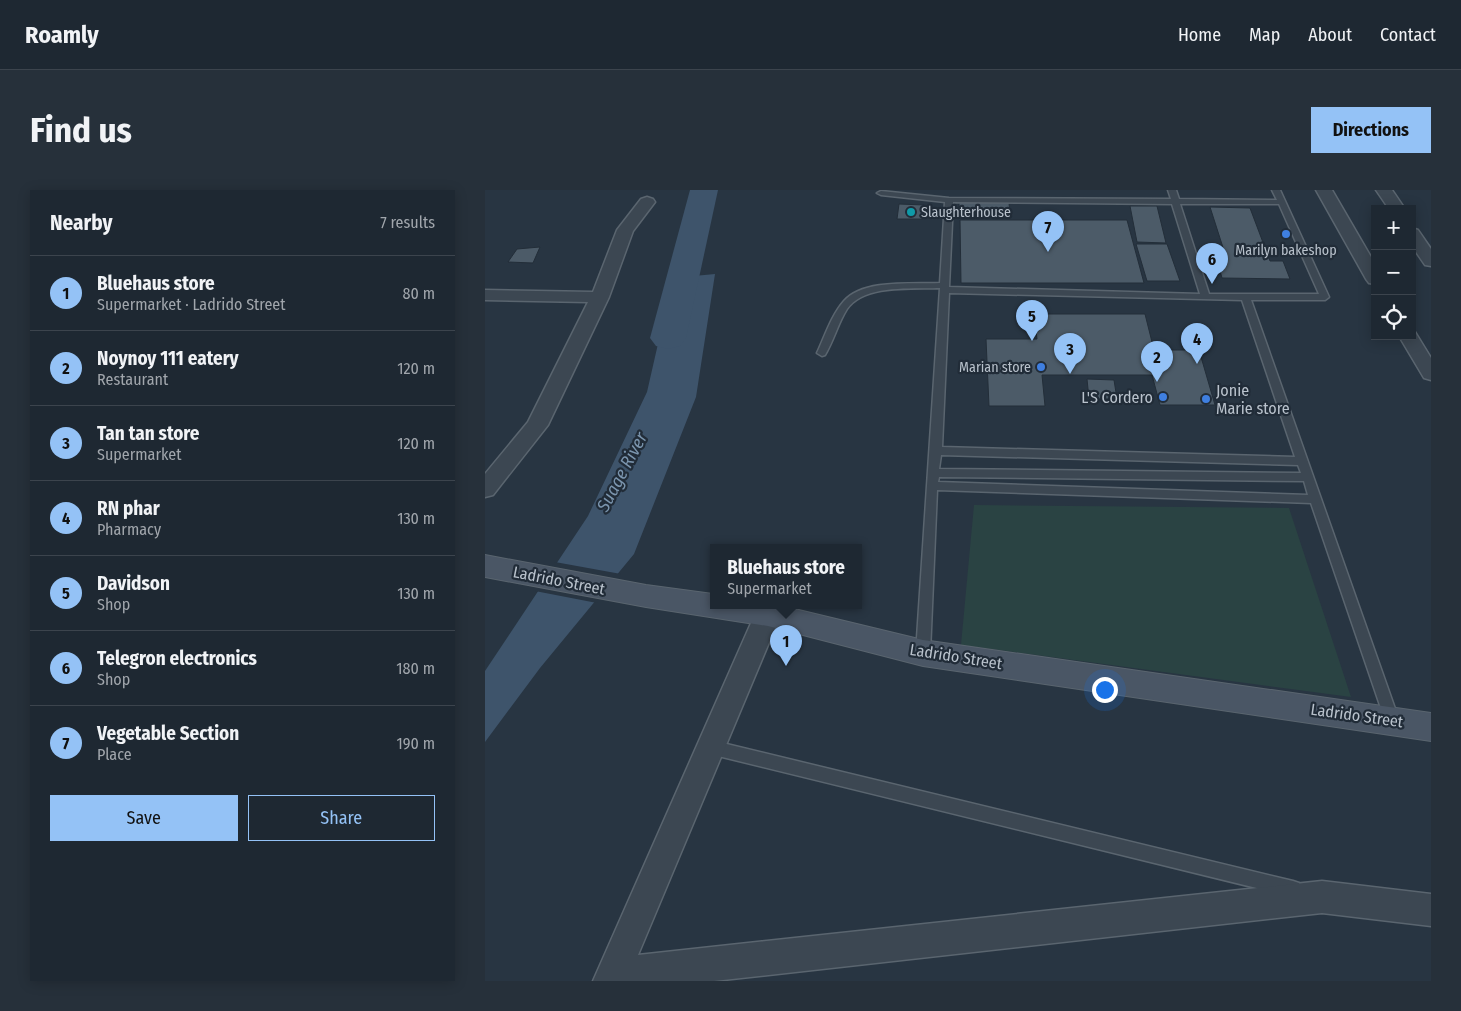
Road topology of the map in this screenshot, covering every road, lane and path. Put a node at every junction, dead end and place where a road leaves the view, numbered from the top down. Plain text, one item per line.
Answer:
1 (1172, 190) edge
2 (1276, 190) edge
3 (1324, 190) edge
4 (1384, 190) edge
5 (881, 193) dead end
6 (949, 200) junction
7 (1176, 201) junction
8 (647, 202) dead end
9 (1281, 202) junction
10 (1394, 205) edge
11 (1416, 239) edge
12 (1431, 261) edge
13 (1371, 273) edge
14 (944, 287) junction
15 (485, 295) edge
16 (1205, 296) junction
17 (1245, 296) junction
18 (600, 297) junction
19 (1410, 340) edge
20 (822, 353) dead end
21 (1431, 374) edge
22 (936, 450) junction
23 (1301, 461) junction
24 (934, 473) junction
25 (1307, 477) junction
26 (932, 486) junction
27 (485, 489) edge
28 (1314, 499) junction
29 (485, 566) edge
30 (710, 605) edge
31 (734, 609) edge
32 (768, 614) junction
33 (923, 653) junction
34 (1393, 720) junction
35 (1431, 727) edge
36 (710, 747) junction
37 (1322, 896) junction
38 (1431, 910) edge
39 (611, 978) edge

1 - 7 lane
2 - 9 lane
3 - 13 street
4 - 10 street
5 - 6 lane
6 - 7 lane
6 - 14 lane
7 - 9 lane
7 - 16 lane
8 - 18 street
9 - 17 lane
11 - 12 street
14 - 16 lane
14 - 20 lane
14 - 22 lane
15 - 18 street
16 - 17 lane
17 - 23 lane
18 - 27 street
19 - 21 street
22 - 23 lane
22 - 24 lane
23 - 25 lane
24 - 25 lane
24 - 26 lane
25 - 28 lane
26 - 28 lane
26 - 33 lane
28 - 34 lane
29 - 30 street, Ladrido Street
31 - 32 street, Ladrido Street
32 - 33 street, Ladrido Street
32 - 36 street
33 - 34 street, Ladrido Street
34 - 35 street, Ladrido Street
36 - 37 lane
36 - 39 street
37 - 38 street
37 - 39 street

